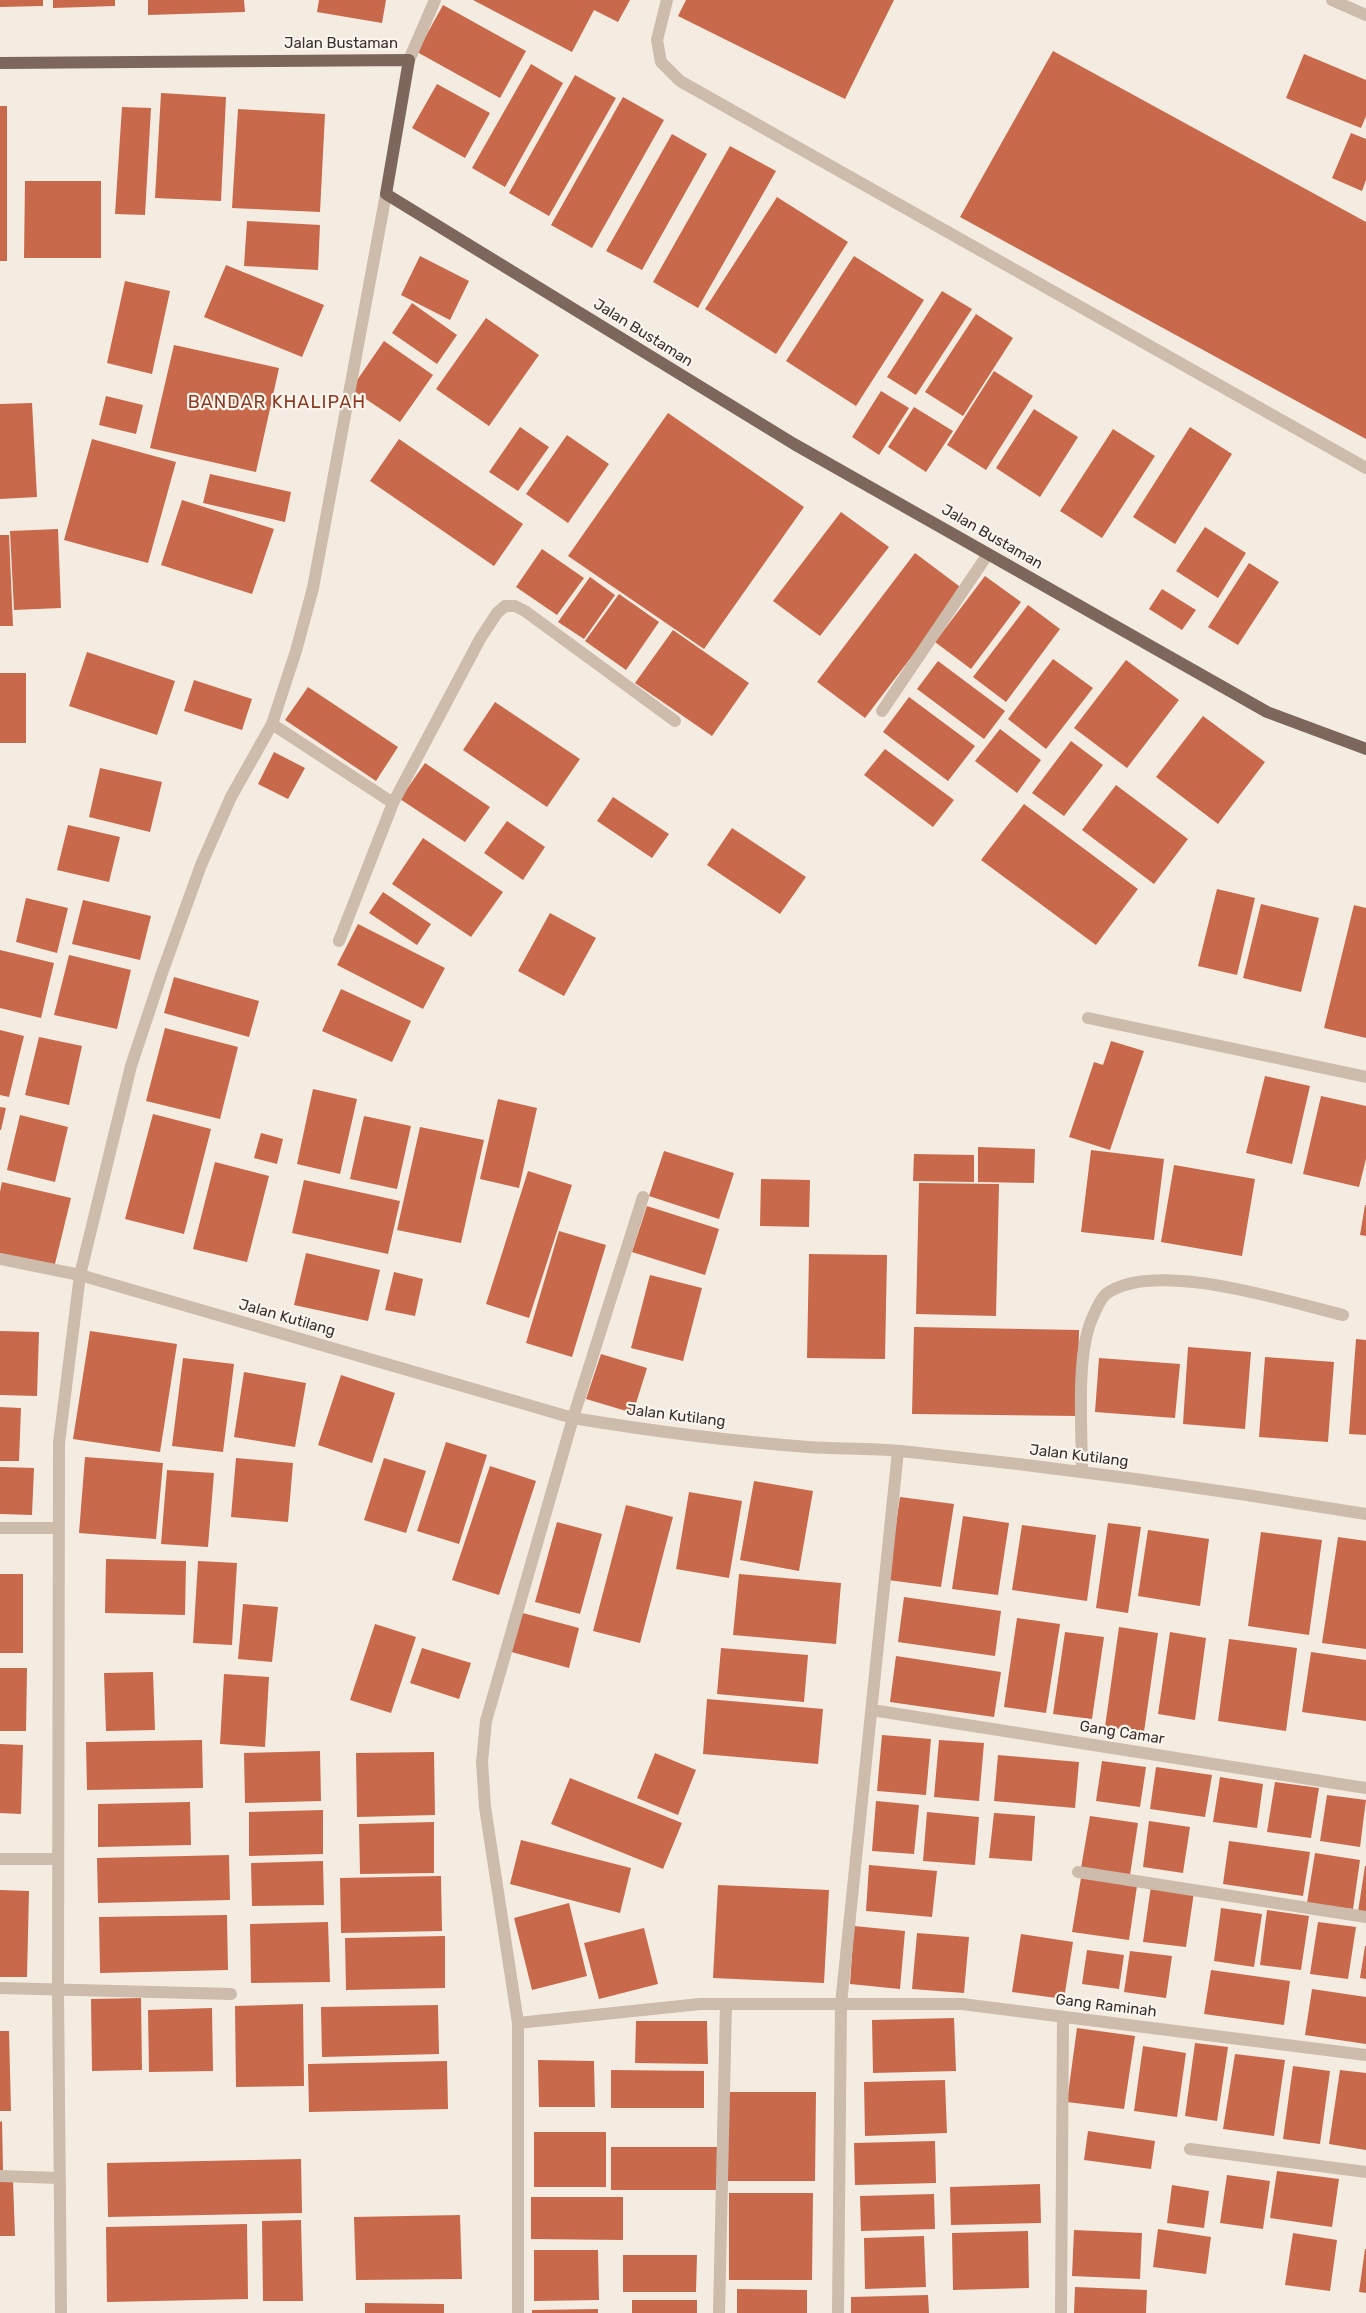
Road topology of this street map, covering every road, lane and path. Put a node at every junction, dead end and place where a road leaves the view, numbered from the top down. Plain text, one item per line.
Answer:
1 (435, 0) edge
2 (666, 0) edge
3 (1332, 0) edge
4 (1366, 15) edge
5 (409, 60) junction
6 (0, 63) edge
7 (386, 194) junction
8 (1366, 468) edge
9 (988, 554) junction
10 (882, 711) dead end
11 (674, 720) dead end
12 (272, 724) junction
13 (1366, 749) edge
14 (393, 803) junction
15 (339, 942) dead end
16 (1088, 1018) dead end
17 (1366, 1077) edge
18 (643, 1197) dead end
19 (0, 1259) edge
20 (80, 1275) junction
21 (1343, 1315) dead end
22 (573, 1418) junction
23 (898, 1451) junction
24 (1082, 1472) junction
25 (1366, 1514) edge
26 (0, 1528) edge
27 (58, 1528) junction
28 (872, 1710) junction
29 (1366, 1788) edge
30 (0, 1859) edge
31 (58, 1859) junction
32 (1078, 1872) dead end
33 (1366, 1917) edge
34 (0, 1988) edge
35 (58, 1991) junction
36 (231, 1994) dead end
37 (726, 2004) junction
38 (841, 2004) junction
39 (1063, 2017) junction
40 (518, 2023) junction
41 (1366, 2055) edge
42 (1190, 2149) dead end
43 (1366, 2172) edge
44 (0, 2176) edge
45 (59, 2178) junction
46 (61, 2313) edge
47 (518, 2313) edge
48 (719, 2313) edge
49 (838, 2313) edge
50 (1061, 2313) edge

1 - 5 street
2 - 8 street
3 - 4 street
5 - 6 main road, Jalan Bustaman
5 - 7 main road, Jalan Bustaman
7 - 9 main road, Jalan Bustaman
7 - 12 street
9 - 10 street
9 - 13 main road, Jalan Bustaman
11 - 14 street
12 - 14 street
12 - 20 street
14 - 15 street
16 - 17 street
18 - 22 street
19 - 20 street, Jalan Kutilang
20 - 22 street, Jalan Kutilang
20 - 27 street
21 - 24 street
22 - 23 street, Jalan Kutilang
22 - 40 street
23 - 24 street, Jalan Kutilang
23 - 28 street
24 - 25 street, Jalan Kutilang
26 - 27 street
27 - 31 street
28 - 29 street, Gang Camar
28 - 38 street
30 - 31 street
31 - 35 street
32 - 33 street
34 - 35 street
35 - 36 street
35 - 45 street
37 - 38 street, Gang Raminah
37 - 40 street, Gang Raminah
37 - 48 street
38 - 39 street, Gang Raminah
38 - 49 street
39 - 41 street, Gang Raminah
39 - 50 street
40 - 47 street
42 - 43 street
44 - 45 street
45 - 46 street

